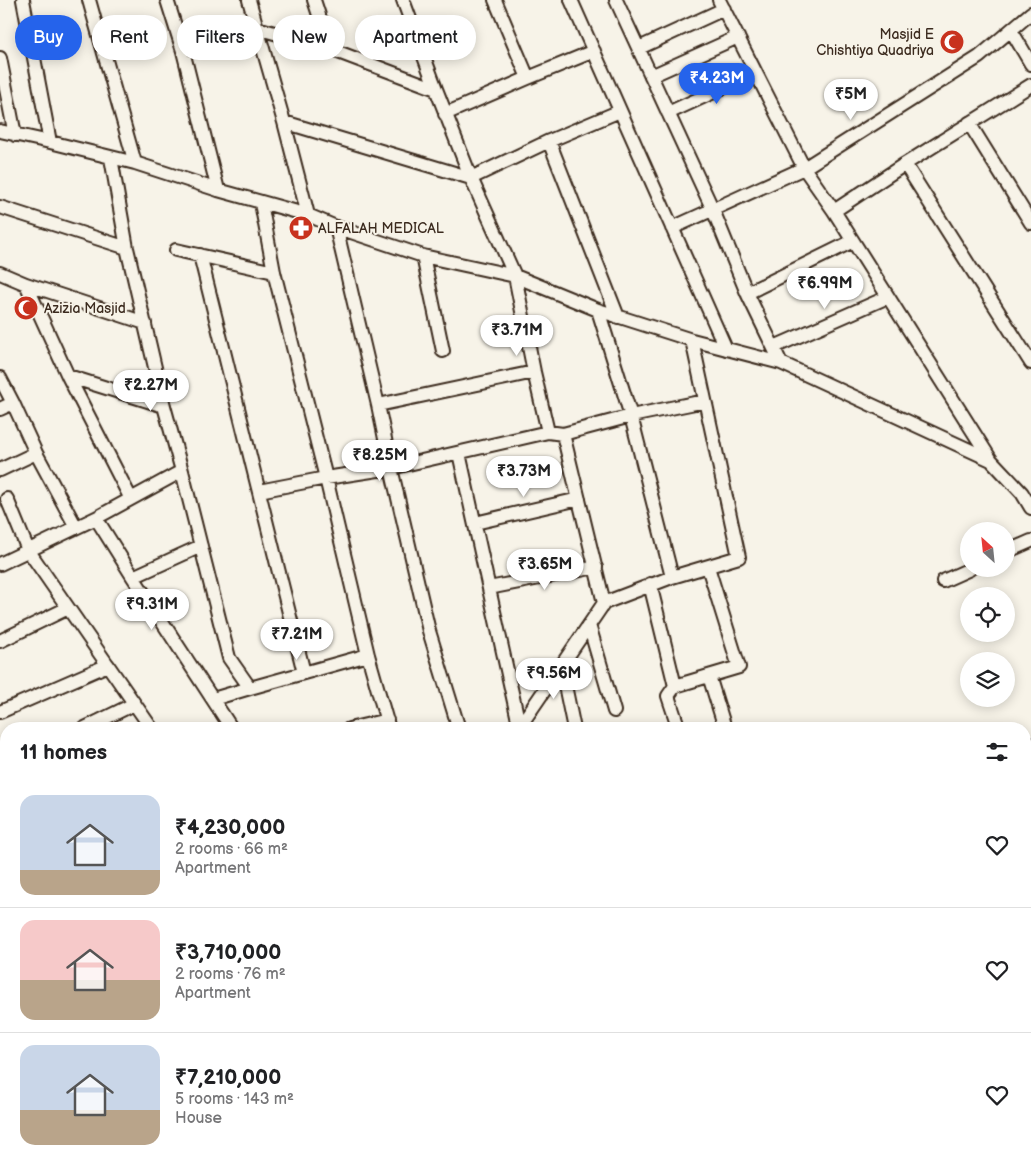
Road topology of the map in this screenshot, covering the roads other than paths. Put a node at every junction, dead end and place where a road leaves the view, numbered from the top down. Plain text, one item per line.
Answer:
1 (22, 0) edge
2 (89, 0) edge
3 (168, 0) edge
4 (249, 0) edge
5 (314, 0) edge
6 (403, 0) edge
7 (495, 0) edge
8 (571, 0) edge
9 (616, 0) edge
10 (721, 4) edge
11 (1031, 13) edge
12 (254, 15) edge
13 (319, 15) edge
14 (1011, 30) junction
15 (177, 31) edge
16 (738, 37) junction
17 (263, 46) edge
18 (639, 48) junction
19 (594, 51) junction
20 (345, 56) edge
21 (0, 58) edge
22 (185, 60) edge
23 (1031, 64) edge
24 (755, 73) junction
25 (651, 76) junction
26 (528, 78) junction
27 (1031, 85) edge
28 (436, 89) junction
29 (620, 111) junction
30 (668, 112) junction
31 (445, 114) junction
32 (284, 122) junction
33 (969, 123) junction
34 (0, 131) edge
35 (15, 135) junction
36 (549, 141) junction
37 (50, 142) junction
38 (112, 158) junction
39 (135, 163) junction
40 (905, 164) junction
41 (804, 168) junction
42 (471, 178) junction
43 (218, 190) junction
44 (261, 203) junction
45 (0, 207) edge
46 (712, 210) junction
47 (834, 210) junction
48 (308, 215) junction
49 (1031, 223) edge
50 (336, 227) junction
51 (672, 228) junction
52 (853, 241) junction
53 (127, 248) junction
54 (176, 250) dead end
55 (200, 255) junction
56 (423, 256) junction
57 (274, 272) junction
58 (0, 273) edge
59 (515, 276) junction
60 (26, 284) junction
61 (747, 293) junction
62 (888, 297) junction
63 (598, 310) junction
64 (618, 317) junction
65 (145, 323) junction
66 (692, 340) junction
67 (774, 348) junction
68 (726, 349) junction
69 (443, 351) dead end
70 (781, 363) junction
71 (1031, 363) edge
72 (534, 372) junction
73 (68, 376) junction
74 (0, 378) edge
75 (705, 401) junction
76 (13, 403) junction
77 (378, 405) junction
78 (164, 406) junction
79 (0, 410) edge
80 (631, 416) junction
81 (548, 432) junction
82 (563, 434) junction
83 (459, 453) junction
84 (36, 454) junction
85 (992, 460) junction
86 (391, 468) junction
87 (0, 470) edge
88 (182, 470) junction
89 (326, 478) junction
90 (1026, 489) edge
91 (259, 491) junction
92 (131, 498) junction
93 (7, 500) dead end
94 (579, 500) junction
95 (1031, 508) edge
96 (96, 518) junction
97 (475, 523) junction
98 (76, 527) junction
99 (1031, 541) edge
100 (201, 546) junction
101 (1015, 548) edge
102 (28, 550) junction
103 (0, 564) edge
104 (596, 567) junction
105 (708, 567) junction
106 (960, 573) edge
107 (133, 577) junction
108 (672, 577) junction
109 (943, 581) dead end
110 (650, 584) junction
111 (489, 588) junction
112 (604, 603) junction
113 (68, 608) junction
114 (589, 625) junction
115 (0, 641) edge
116 (368, 655) junction
117 (108, 665) junction
118 (561, 666) junction
119 (304, 673) junction
120 (708, 676) junction
121 (675, 686) junction
122 (250, 688) junction
123 (213, 700) junction
124 (134, 704) junction
125 (614, 711) dead end
126 (0, 712) edge
127 (97, 722) edge
128 (147, 722) edge
129 (227, 722) edge
130 (387, 722) edge
131 (457, 722) edge
132 (518, 722) edge
133 (523, 722) edge
134 (573, 722) edge
135 (677, 722) edge
136 (723, 722) edge

1 - 37 street
2 - 39 street
3 - 15 street
4 - 12 street
5 - 13 street
6 - 28 street
7 - 26 street
8 - 19 street
9 - 18 street
10 - 16 street
10 - 18 street
11 - 14 street
14 - 23 street
14 - 41 street
16 - 24 street
16 - 25 street
17 - 32 street
18 - 25 street
19 - 26 street
19 - 29 street
20 - 28 street
21 - 35 street
22 - 43 street
24 - 30 street
24 - 41 street
25 - 30 street
26 - 31 street
27 - 33 street
28 - 31 street
29 - 36 street
29 - 51 street
30 - 46 street
31 - 42 street
32 - 42 street
32 - 48 street
33 - 40 street
33 - 49 street
34 - 35 street
35 - 37 street
36 - 42 street
36 - 64 street
37 - 38 street
38 - 39 street
38 - 53 street
39 - 43 street
40 - 47 street
40 - 71 street
41 - 46 street
41 - 47 street
42 - 59 street
43 - 44 street
44 - 48 street
44 - 57 street
45 - 53 street
46 - 51 street
46 - 61 street
47 - 52 street
48 - 50 street
50 - 56 street
50 - 77 street
51 - 68 street
52 - 61 street
52 - 62 street
53 - 65 street
54 - 55 street
55 - 57 street
55 - 91 street
56 - 59 street
56 - 69 street
57 - 89 street
58 - 60 street
59 - 63 street
59 - 72 street
60 - 65 street
60 - 73 street
61 - 67 street
62 - 67 street
62 - 85 street
63 - 64 street
63 - 80 street
64 - 66 street
65 - 78 street
66 - 68 street
66 - 75 street
67 - 70 street
68 - 70 street
70 - 85 street
72 - 77 street
72 - 81 street
73 - 78 street
73 - 92 street
74 - 76 street
75 - 80 street
75 - 105 street
76 - 79 street
76 - 84 street
77 - 86 street
78 - 88 street
80 - 82 street
80 - 108 street
81 - 82 street
81 - 83 street
82 - 94 street
83 - 86 street
83 - 97 street
84 - 87 street
84 - 98 street
85 - 90 street
86 - 89 street
86 - 131 street
88 - 92 street
88 - 100 street
89 - 91 street
89 - 116 street
90 - 95 street
91 - 119 street
92 - 96 street
93 - 102 street
94 - 97 street
94 - 104 street
96 - 98 street
96 - 107 street
97 - 111 street
98 - 102 street
99 - 101 street
100 - 107 street
100 - 122 street
102 - 103 street
102 - 113 street
104 - 111 street
104 - 112 street
105 - 108 street
105 - 120 street
106 - 109 street
107 - 123 street
108 - 110 street
110 - 112 street
110 - 121 street
111 - 132 street
112 - 114 street
113 - 115 street
113 - 117 street
114 - 118 street
114 - 125 street
116 - 119 street
116 - 130 street
117 - 124 street
117 - 126 street
118 - 133 street
118 - 134 street
119 - 122 street
120 - 121 street
120 - 136 street
121 - 135 street
122 - 123 street
123 - 129 street
124 - 127 street
124 - 128 street

